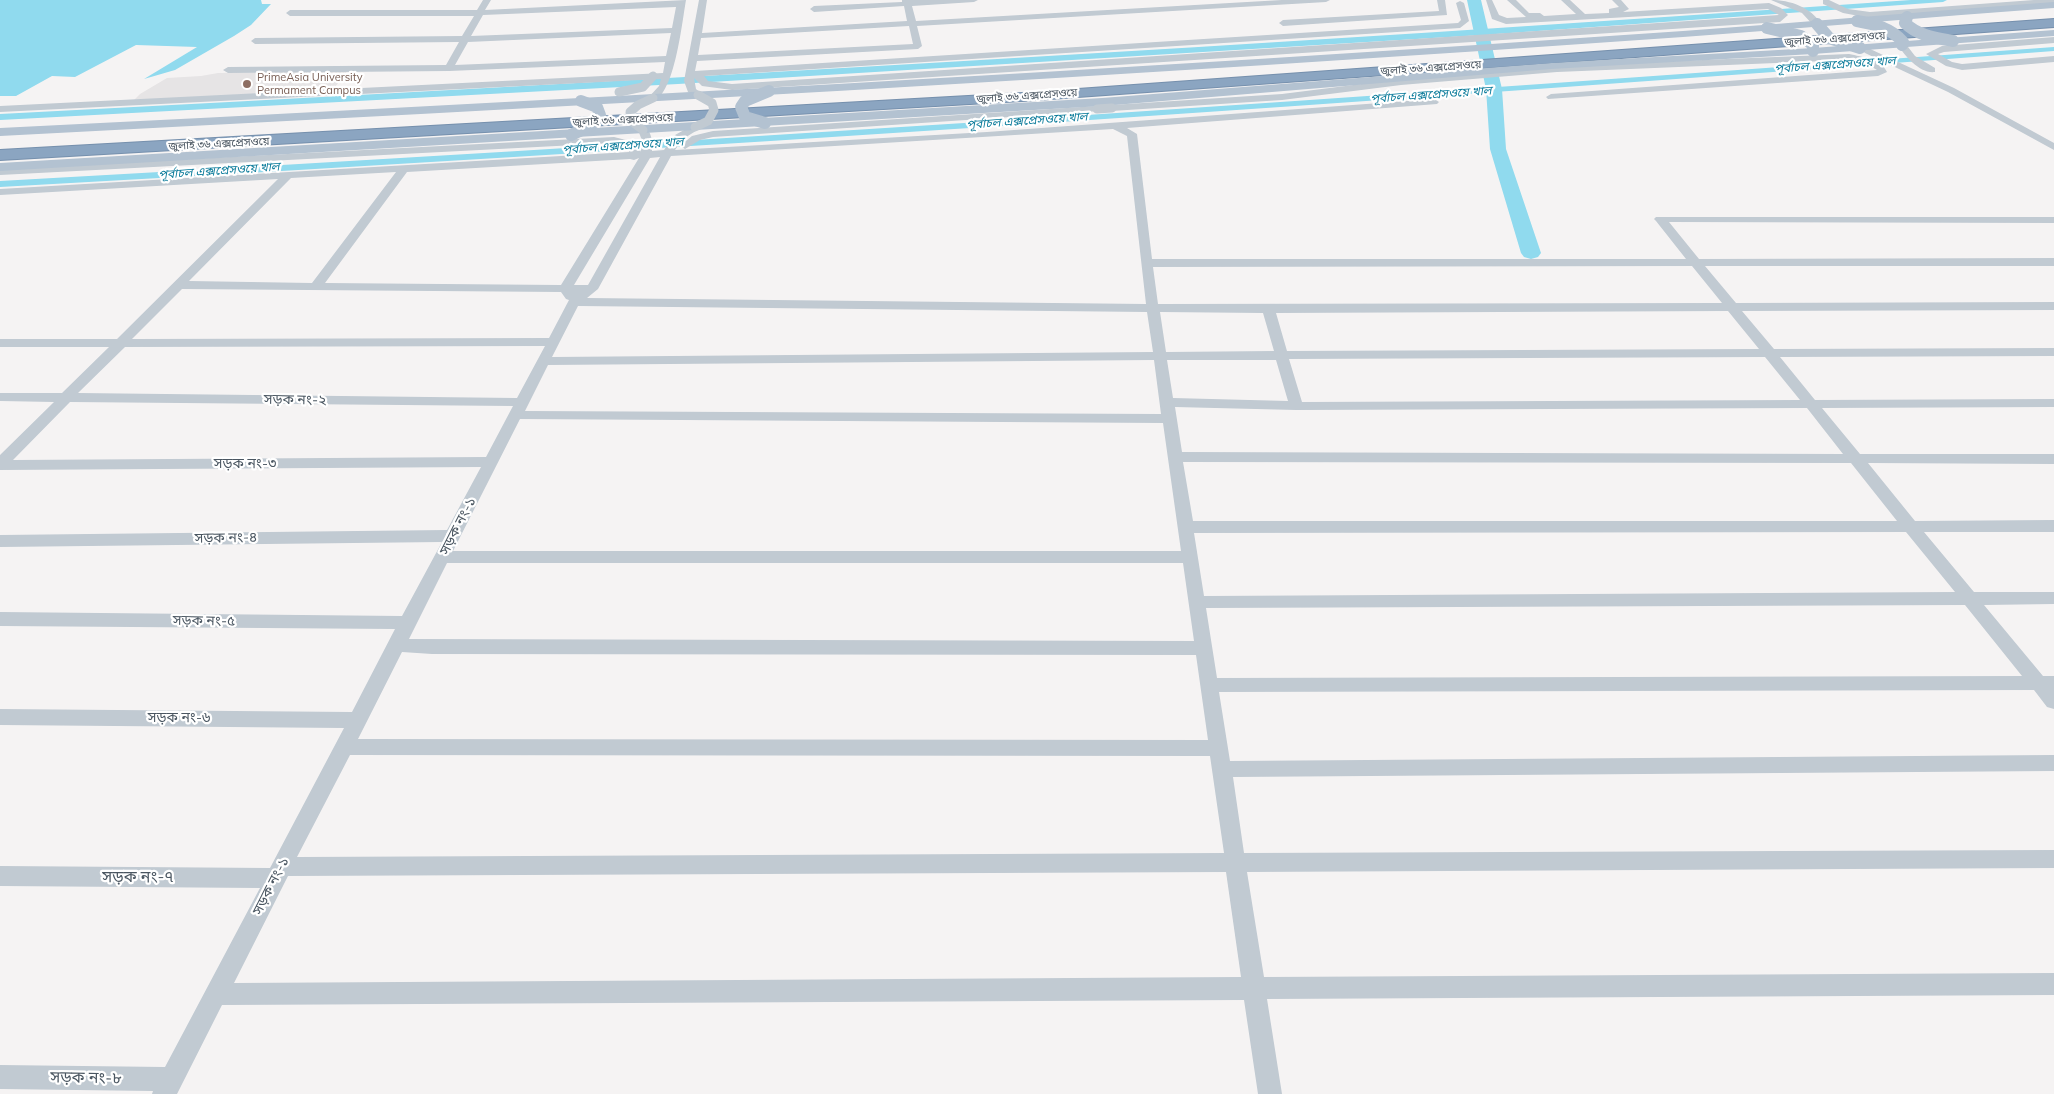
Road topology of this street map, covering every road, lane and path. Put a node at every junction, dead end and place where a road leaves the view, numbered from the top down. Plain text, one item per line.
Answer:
1 (487, 0) edge
2 (703, 0) edge
3 (974, 0) edge
4 (1326, 0) edge
5 (1441, 0) edge
6 (1511, 0) edge
7 (1565, 0) edge
8 (1616, 0) edge
9 (1843, 1) edge
10 (2054, 1) edge
11 (682, 2) edge
12 (907, 2) edge
13 (1489, 2) dead end
14 (1460, 3) dead end
15 (1774, 3) edge
16 (2054, 5) edge
17 (814, 9) dead end
18 (1271, 11) edge
19 (290, 13) dead end
20 (480, 13) junction
21 (1581, 14) junction
22 (2054, 15) edge
23 (1907, 17) junction
24 (1780, 19) junction
25 (1856, 21) junction
26 (1816, 22) junction
27 (1794, 23) junction
28 (913, 24) junction
29 (2054, 24) edge
30 (1767, 28) junction
31 (676, 30) junction
32 (2054, 33) edge
33 (1293, 35) junction
34 (697, 36) junction
35 (1509, 38) dead end
36 (465, 39) junction
37 (2054, 40) edge
38 (255, 41) dead end
39 (1953, 41) junction
40 (1902, 45) junction
41 (1110, 47) junction
42 (1307, 50) junction
43 (1813, 51) junction
44 (1859, 53) junction
45 (670, 58) junction
46 (693, 58) junction
47 (1541, 58) junction
48 (2054, 59) edge
49 (1118, 63) junction
50 (1437, 66) junction
51 (449, 68) junction
52 (228, 70) dead end
53 (695, 74) junction
54 (653, 76) dead end
55 (666, 76) junction
56 (769, 91) junction
57 (619, 92) dead end
58 (698, 95) junction
59 (1552, 97) dead end
60 (653, 98) junction
61 (581, 101) junction
62 (1434, 102) dead end
63 (0, 109) edge
64 (1107, 113) junction
65 (765, 123) junction
66 (2030, 124) junction
67 (141, 125) junction
68 (2014, 125) junction
69 (643, 130) junction
70 (700, 131) junction
71 (0, 132) edge
72 (571, 134) junction
73 (0, 136) edge
74 (2054, 138) edge
75 (0, 143) edge
76 (2054, 147) edge
77 (694, 153) junction
78 (669, 154) junction
79 (0, 155) edge
80 (640, 156) junction
81 (0, 167) edge
82 (404, 170) junction
83 (0, 172) edge
84 (287, 176) junction
85 (0, 192) edge
86 (2054, 220) edge
87 (1696, 262) junction
88 (2054, 262) edge
89 (1146, 263) junction
90 (178, 285) junction
91 (314, 287) junction
92 (565, 289) junction
93 (592, 289) junction
94 (574, 302) junction
95 (2054, 306) edge
96 (1152, 307) junction
97 (1732, 307) junction
98 (1268, 309) junction
99 (553, 342) junction
100 (0, 343) edge
101 (121, 343) junction
102 (2054, 352) edge
103 (1770, 353) junction
104 (1283, 355) junction
105 (1160, 356) junction
106 (544, 361) junction
107 (0, 397) edge
108 (67, 397) junction
109 (1167, 402) junction
110 (2054, 403) edge
111 (1811, 404) junction
112 (1296, 406) junction
113 (519, 409) junction
114 (1169, 419) junction
115 (1175, 457) junction
116 (1855, 458) junction
117 (2054, 459) edge
118 (491, 462) junction
119 (0, 465) edge
120 (1185, 526) junction
121 (1911, 526) junction
122 (2054, 526) edge
123 (452, 536) junction
124 (0, 541) edge
125 (442, 557) junction
126 (1190, 557) junction
127 (1969, 598) junction
128 (2054, 598) edge
129 (1197, 602) junction
130 (0, 619) edge
131 (408, 623) junction
132 (396, 645) junction
133 (1204, 648) junction
134 (2046, 683) edge
135 (1209, 685) junction
136 (2054, 702) edge
137 (0, 717) edge
138 (358, 720) junction
139 (343, 747) junction
140 (1218, 748) junction
141 (2054, 763) edge
142 (1222, 768) junction
143 (2054, 859) edge
144 (1236, 863) junction
145 (278, 872) junction
146 (0, 876) edge
147 (2054, 984) edge
148 (1254, 988) junction
149 (215, 994) junction
150 (0, 1077) edge
151 (167, 1087) edge
152 (1270, 1094) edge

1 - 20 street
2 - 34 street
3 - 12 street
4 - 18 street
5 - 18 street
6 - 21 street
7 - 21 street
8 - 21 street
9 - 10 street
11 - 20 street
11 - 31 street
12 - 17 street
12 - 28 street
13 - 15 street
14 - 33 street
15 - 24 street
15 - 26 street
15 - 27 street
16 - 23 main road
18 - 28 street
18 - 33 street
19 - 20 street
20 - 36 street
22 - 47 highway, জুলাই ৩৬ এক্সপ্রেসওয়ে
23 - 25 main road, bridge
23 - 39 main road, bridge
24 - 35 street
24 - 42 street
25 - 26 main road
25 - 40 main road, bridge
26 - 27 main road
26 - 44 main road, bridge
27 - 30 main road, bridge
28 - 34 street
28 - 46 street
29 - 47 highway, জুলাই ৩৬ এক্সপ্রেসওয়ে
30 - 43 main road, bridge
30 - 47 main road
31 - 36 street
31 - 45 street
32 - 39 main road
33 - 41 street
33 - 42 street
34 - 46 street
36 - 38 street
36 - 51 street
37 - 48 street
39 - 40 main road, bridge
40 - 44 main road
40 - 66 street
41 - 49 street
41 - 53 street
42 - 49 street
43 - 44 main road, bridge
43 - 47 main road
44 - 47 street
44 - 59 street
44 - 68 street
45 - 51 street
45 - 55 street
46 - 53 street
47 - 50 highway, জুলাই ৩৬ এক্সপ্রেসওয়ে
47 - 50 main road
49 - 53 street
50 - 56 main road
50 - 64 main road
50 - 75 highway, জুলাই ৩৬ এক্সপ্রেসওয়ে
50 - 79 highway, জুলাই ৩৬ এক্সপ্রেসওয়ে
51 - 52 street
53 - 58 street
54 - 57 street, bridge
55 - 60 street
55 - 63 street
56 - 58 main road, bridge
56 - 65 main road, bridge
58 - 60 main road
58 - 70 street, bridge
60 - 61 main road, bridge
60 - 69 street, bridge
61 - 67 main road
61 - 72 main road, bridge
62 - 64 street
64 - 65 main road
64 - 70 street
64 - 77 street
64 - 89 street
65 - 70 main road, bridge
66 - 68 street
66 - 74 street
67 - 71 main road
67 - 73 main road
68 - 76 street
69 - 70 main road
69 - 72 main road, bridge
69 - 80 street
70 - 77 street
70 - 78 street
72 - 81 main road
77 - 78 street
78 - 80 street
78 - 93 street
80 - 82 street
80 - 83 street
80 - 92 street
82 - 84 street
82 - 91 street
84 - 85 street
84 - 90 street
86 - 87 street
87 - 88 street
87 - 89 street
87 - 97 street
89 - 96 street
90 - 91 street
90 - 101 street
91 - 92 street
92 - 93 street
92 - 94 street
93 - 94 street
94 - 96 street
94 - 99 street, সড়ক নং-১
95 - 97 street
96 - 98 street
96 - 105 street
97 - 98 street
97 - 103 street
98 - 104 street
99 - 101 street
99 - 106 street, সড়ক নং-১
100 - 101 street
101 - 108 street
102 - 103 street
103 - 104 street
103 - 111 street
104 - 105 street
104 - 112 street
105 - 106 street
105 - 109 street
106 - 113 street, সড়ক নং-১
107 - 108 street, সড়ক নং-২
108 - 113 street, সড়ক নং-২
108 - 119 street
109 - 112 street
109 - 114 street
110 - 111 street
111 - 112 street
111 - 116 street
113 - 114 street, সড়ক নং-২
113 - 118 street, সড়ক নং-১
114 - 115 street
115 - 116 street
115 - 120 street
116 - 117 street
116 - 121 street
118 - 119 street, সড়ক নং-৩
118 - 123 street, সড়ক নং-১
120 - 121 street
120 - 126 street
121 - 122 street
121 - 127 street
123 - 124 street, সড়ক নং-৪
123 - 125 street, সড়ক নং-১
125 - 126 street
125 - 131 street, সড়ক নং-১
126 - 129 street
127 - 128 street
127 - 129 street
127 - 134 street
129 - 133 street
130 - 131 street, সড়ক নং-৫
131 - 132 street, সড়ক নং-১
132 - 133 street
132 - 138 street, সড়ক নং-১
133 - 135 street
134 - 135 street
134 - 136 street
135 - 140 street
137 - 138 street, সড়ক নং-৬
138 - 139 street, সড়ক নং-১
139 - 140 street
139 - 145 street, সড়ক নং-১
140 - 142 street
141 - 142 street
142 - 144 street
143 - 144 street
144 - 145 street
144 - 148 street
145 - 146 street, সড়ক নং-৭
145 - 149 street, সড়ক নং-১
147 - 148 street
148 - 149 street
148 - 152 street
149 - 151 street, সড়ক নং-১
150 - 151 street, সড়ক নং-৮

